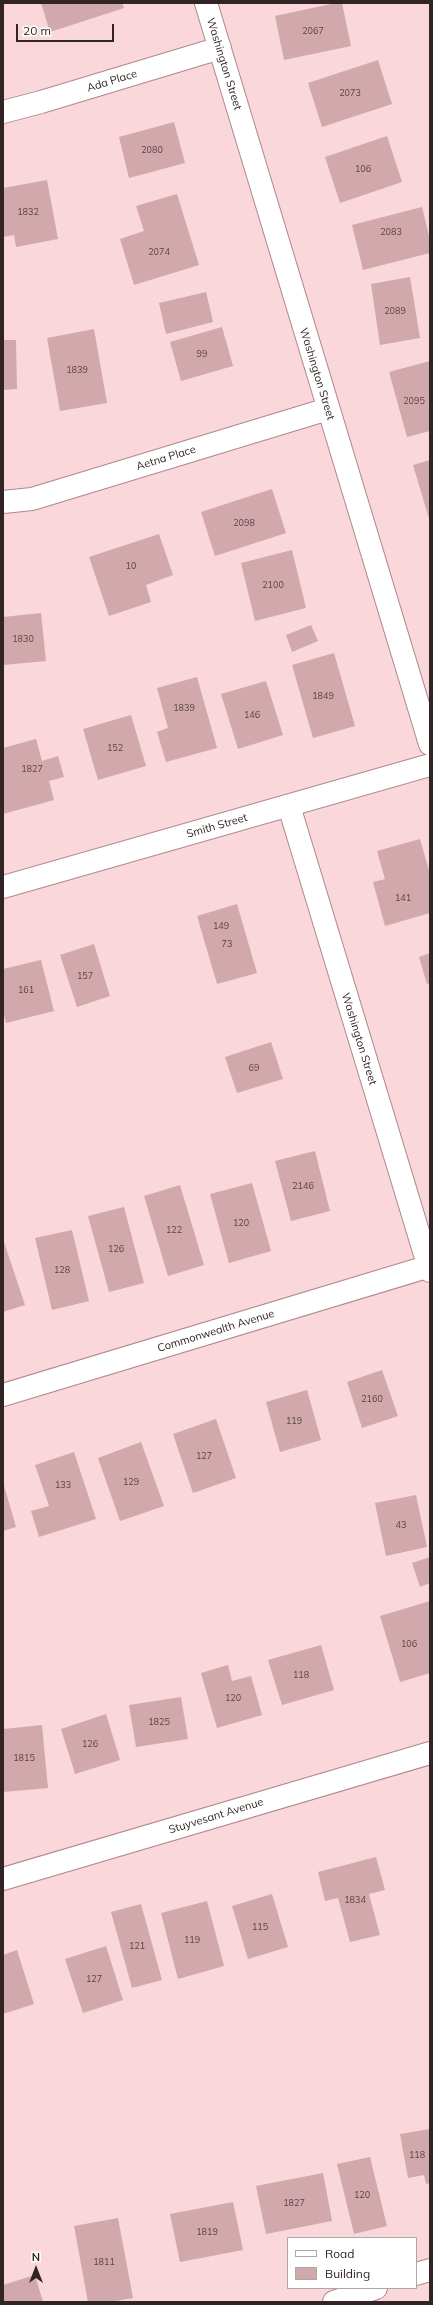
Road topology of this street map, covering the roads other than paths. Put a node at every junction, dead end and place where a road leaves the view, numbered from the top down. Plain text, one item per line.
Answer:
1 (206, 3) edge
2 (220, 48) junction
3 (3, 112) edge
4 (328, 409) junction
5 (3, 502) edge
6 (430, 744) edge
7 (430, 765) edge
8 (289, 806) junction
9 (3, 887) edge
10 (430, 1268) edge
11 (3, 1395) edge
12 (430, 1752) edge
13 (3, 1879) edge
14 (430, 2270) edge
15 (417, 2274) edge
16 (373, 2289) edge
17 (334, 2302) edge

1 - 2 street, Washington Street
2 - 3 street, Ada Place
2 - 4 street, Washington Street
4 - 5 street, Aetna Place
4 - 6 street, Washington Street
7 - 8 street, Smith Street
8 - 9 street, Smith Street
8 - 10 street, Washington Street
10 - 11 street, Commonwealth Avenue
12 - 13 street, Stuyvesant Avenue
14 - 15 street
16 - 17 street

